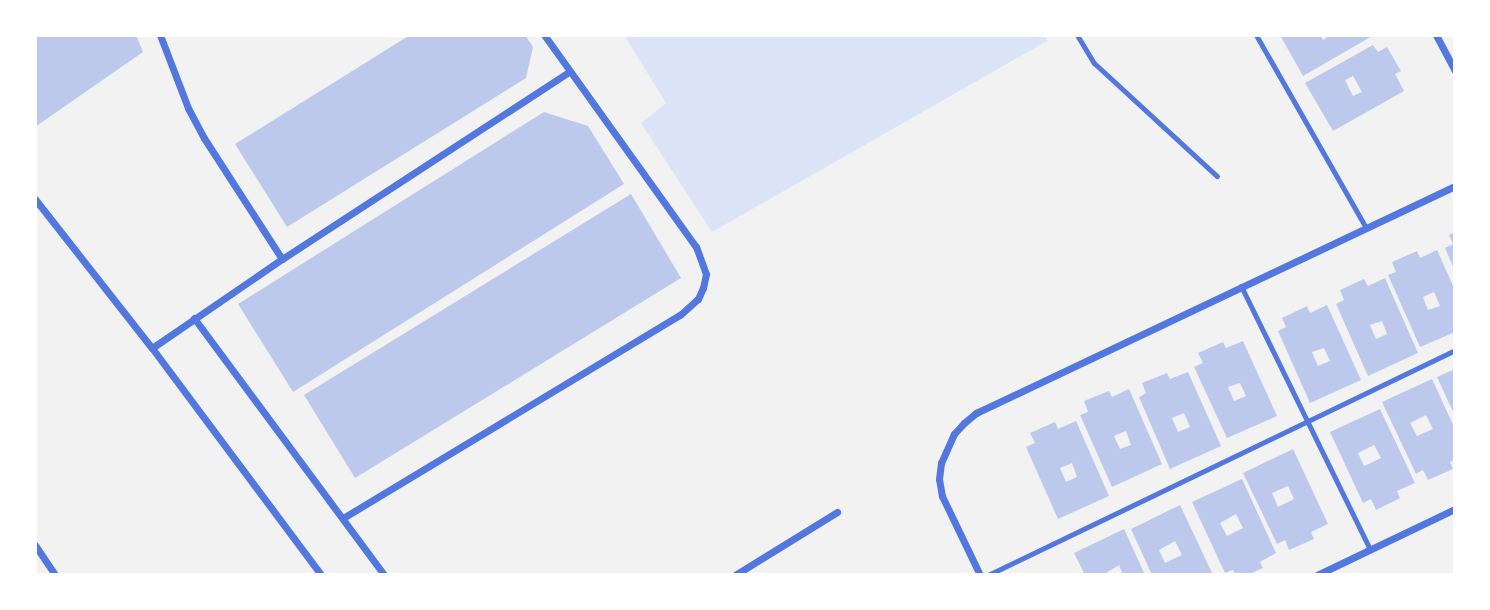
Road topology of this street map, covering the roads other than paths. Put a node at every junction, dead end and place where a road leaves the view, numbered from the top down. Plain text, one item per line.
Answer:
1 (160, 35) edge
2 (544, 35) edge
3 (1077, 35) edge
4 (1256, 35) edge
5 (1436, 35) edge
6 (1455, 70) edge
7 (569, 72) junction
8 (1217, 176) dead end
9 (1455, 186) edge
10 (35, 199) edge
11 (38, 210) edge
12 (1366, 228) junction
13 (282, 259) junction
14 (1241, 286) junction
15 (194, 318) junction
16 (152, 348) junction
17 (1455, 350) edge
18 (1309, 421) junction
19 (1455, 509) edge
20 (837, 512) dead end
21 (343, 518) junction
22 (35, 545) edge
23 (1370, 549) junction
24 (55, 575) edge
25 (321, 575) edge
26 (384, 575) edge
27 (734, 575) edge
28 (980, 575) edge
29 (988, 575) edge
30 (1317, 575) edge

1 - 13 street
2 - 7 street
3 - 8 lane
4 - 12 lane
5 - 6 street
7 - 13 street
7 - 21 street
9 - 12 street
10 - 11 street
11 - 16 street
12 - 14 street
13 - 15 street
14 - 18 lane
14 - 28 street
15 - 16 street
15 - 21 street
16 - 25 street
17 - 18 lane
18 - 23 lane
18 - 29 lane
19 - 23 street
20 - 27 street
21 - 26 street
22 - 24 street
23 - 30 street

